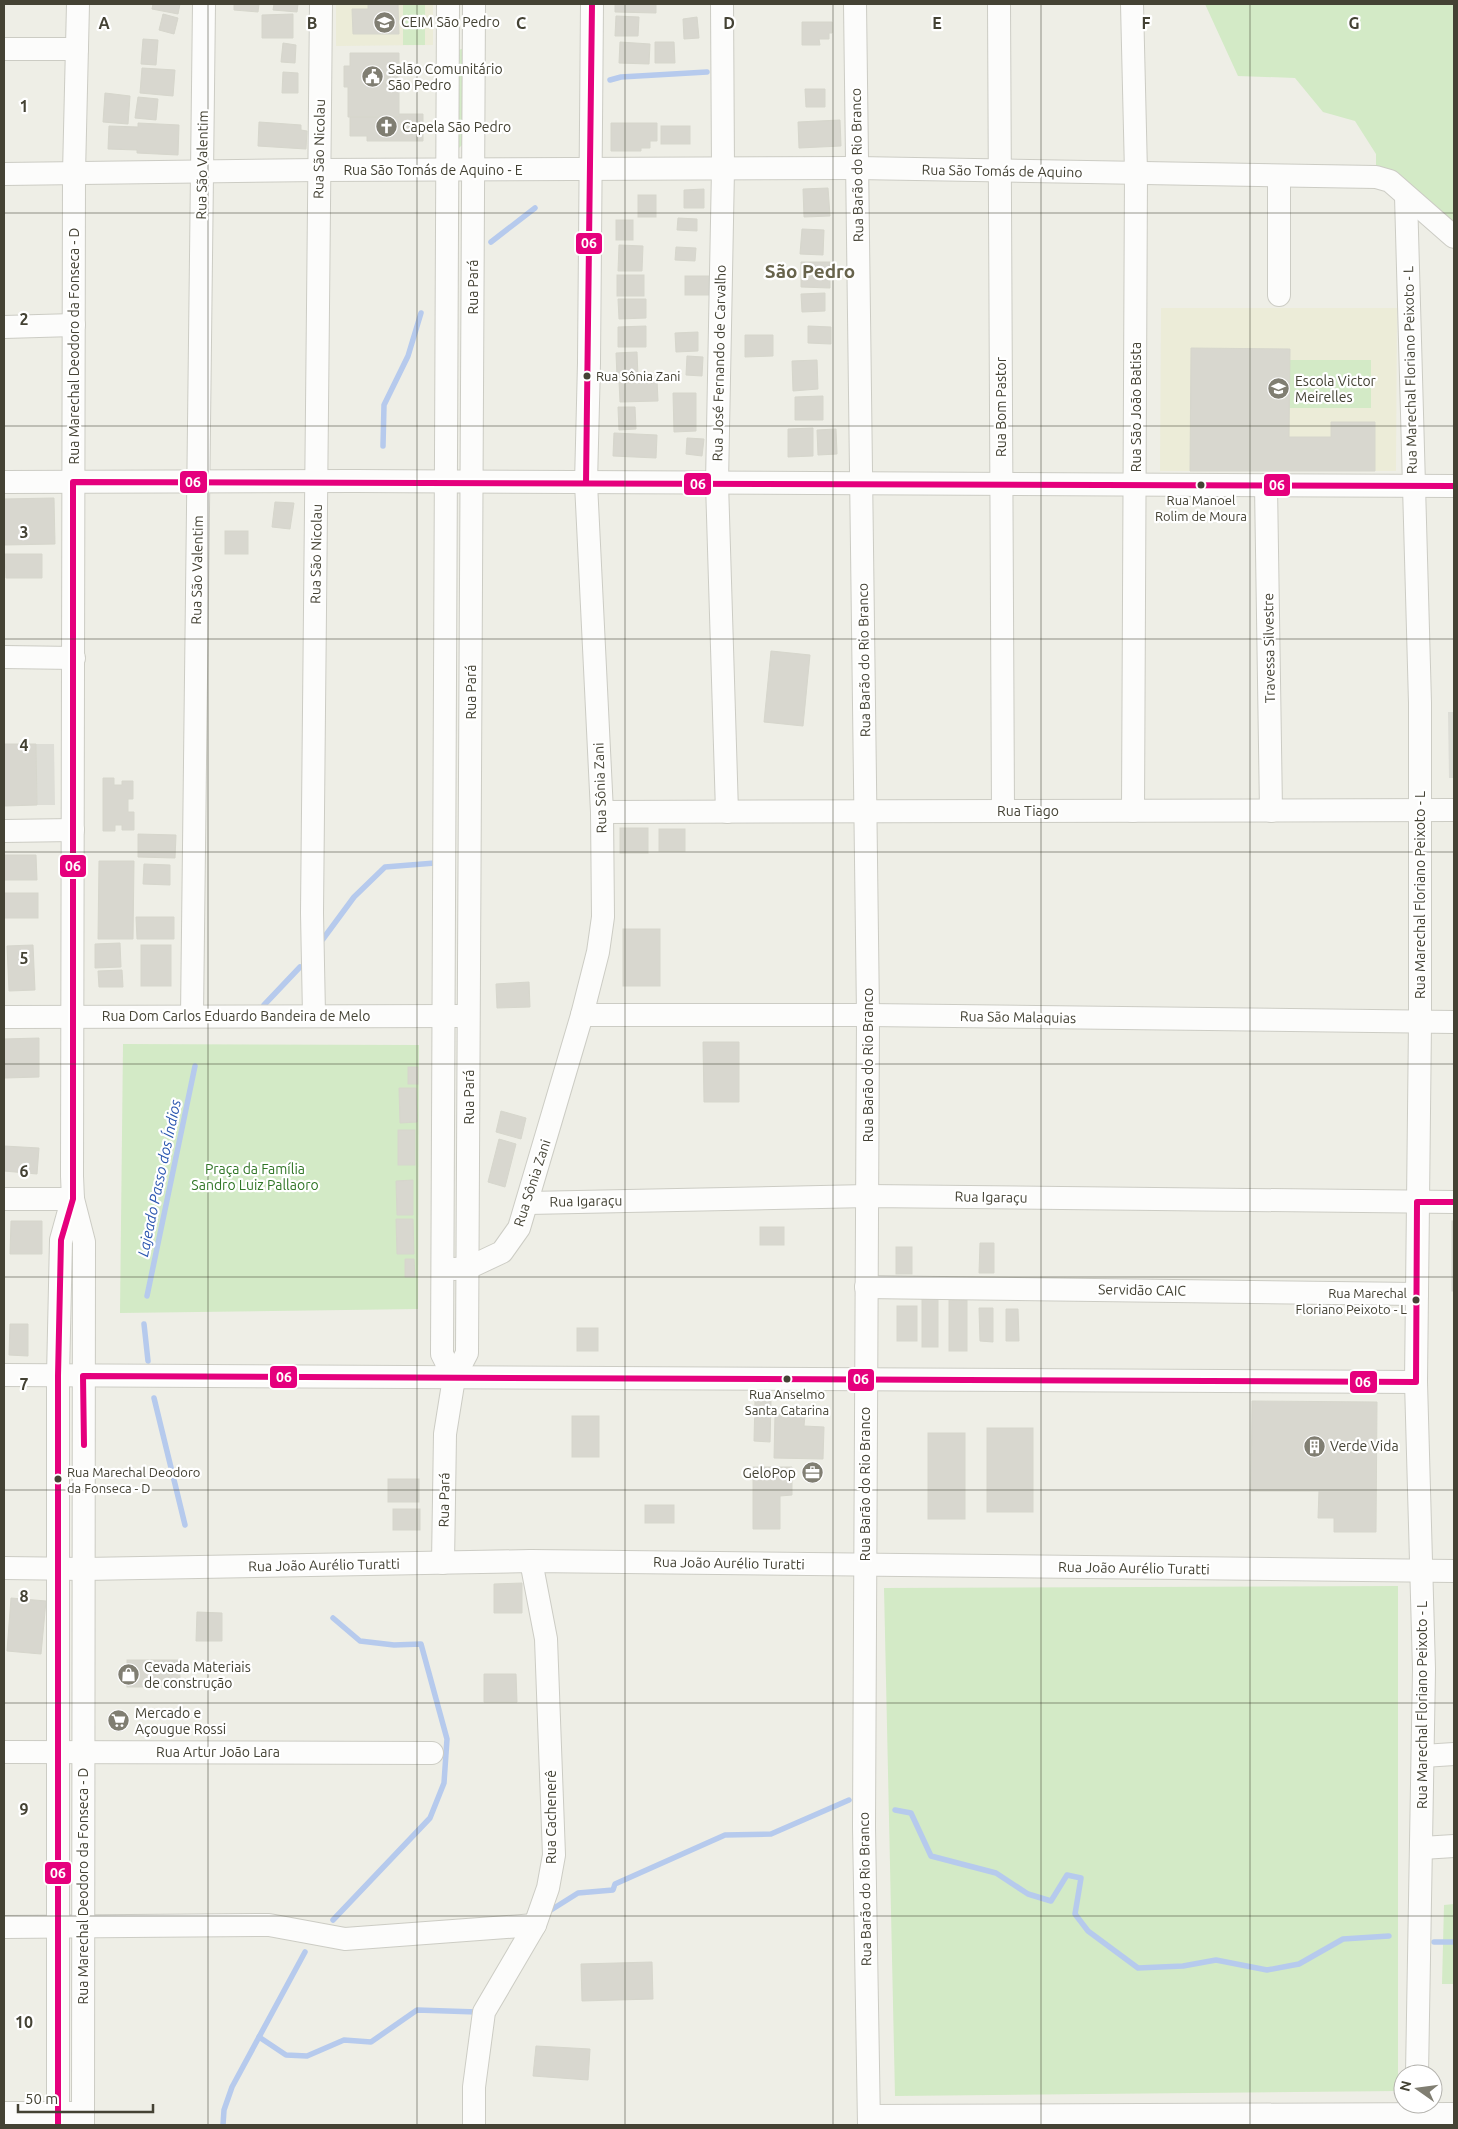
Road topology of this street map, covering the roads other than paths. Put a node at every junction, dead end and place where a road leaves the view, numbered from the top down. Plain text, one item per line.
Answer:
1 (78, 4) edge
2 (204, 4) edge
3 (321, 4) edge
4 (448, 4) edge
5 (474, 4) edge
6 (592, 4) edge
7 (722, 4) edge
8 (855, 4) edge
9 (999, 4) edge
10 (1132, 4) edge
11 (474, 28) junction
12 (448, 29) junction
13 (4, 49) edge
14 (77, 49) junction
15 (857, 168) junction
16 (473, 169) junction
17 (723, 169) junction
18 (318, 170) junction
19 (448, 170) junction
20 (591, 170) junction
21 (1000, 170) junction
22 (202, 171) junction
23 (74, 173) junction
24 (4, 174) edge
25 (1136, 174) junction
26 (1279, 177) junction
27 (1406, 196) junction
28 (1454, 237) edge
29 (1280, 295) dead end
30 (74, 325) junction
31 (4, 327) edge
32 (4, 482) edge
33 (74, 482) junction
34 (198, 482) junction
35 (316, 482) junction
36 (446, 482) junction
37 (472, 482) junction
38 (586, 483) junction
39 (717, 483) junction
40 (862, 484) junction
41 (1002, 484) junction
42 (1136, 485) junction
43 (1266, 485) junction
44 (1413, 486) junction
45 (1454, 486) edge
46 (4, 657) edge
47 (74, 658) junction
48 (1420, 810) junction
49 (1454, 810) edge
50 (866, 811) junction
51 (1003, 811) junction
52 (1133, 811) junction
53 (1271, 811) junction
54 (602, 812) junction
55 (728, 812) junction
56 (73, 830) junction
57 (4, 831) edge
58 (314, 1015) junction
59 (582, 1015) junction
60 (868, 1015) junction
61 (73, 1016) junction
62 (192, 1016) junction
63 (444, 1016) junction
64 (469, 1016) junction
65 (4, 1017) edge
66 (1420, 1022) junction
67 (1454, 1022) edge
68 (868, 1196) junction
69 (4, 1198) edge
70 (72, 1199) junction
71 (528, 1202) junction
72 (1417, 1202) junction
73 (1454, 1202) edge
74 (468, 1268) junction
75 (442, 1269) junction
76 (866, 1287) junction
77 (1417, 1294) junction
78 (4, 1375) edge
79 (58, 1376) junction
80 (84, 1376) junction
81 (454, 1378) junction
82 (865, 1380) junction
83 (1416, 1382) junction
84 (531, 1561) junction
85 (443, 1563) junction
86 (864, 1565) junction
87 (4, 1568) edge
88 (59, 1569) junction
89 (84, 1569) junction
90 (1420, 1571) junction
91 (1454, 1571) edge
92 (4, 1752) edge
93 (58, 1752) junction
94 (84, 1752) junction
95 (432, 1753) dead end
96 (1454, 1754) edge
97 (1423, 1756) junction
98 (1454, 1846) edge
99 (1422, 1848) junction
100 (535, 1925) junction
101 (4, 1926) edge
102 (58, 1926) junction
103 (84, 1926) junction
104 (1417, 2064) edge
105 (4, 2113) edge
106 (1416, 2114) edge
107 (58, 2119) edge
108 (83, 2119) edge
109 (869, 2121) edge
110 (474, 2125) edge

1 - 14 street, Rua Marechal Deodoro da Fonseca - D
2 - 22 street, Rua São Valentim
3 - 18 street, Rua São Nicolau
4 - 12 street, Rua Pará
5 - 11 street, Rua Pará
6 - 20 street, Rua Sônia Zani
7 - 17 street, Rua José Fernando de Carvalho
8 - 15 street, Rua Barão do Rio Branco
9 - 21 street, Rua Bom Pastor
10 - 25 street, Rua São João Batista
11 - 12 street
11 - 16 street, Rua Pará
12 - 19 street, Rua Pará
13 - 14 street
14 - 23 street, Rua Marechal Deodoro da Fonseca - D
15 - 17 street, Rua São Tomás de Aquino
15 - 21 street, Rua São Tomás de Aquino
15 - 40 street, Rua Barão do Rio Branco
16 - 19 street, Rua São Tomás de Aquino - E
16 - 20 street, Rua São Tomás de Aquino - E
16 - 37 street, Rua Pará
17 - 20 street, Rua São Tomás de Aquino
17 - 39 street, Rua José Fernando de Carvalho
18 - 19 street, Rua São Tomás de Aquino - E
18 - 22 street, Rua São Tomás de Aquino - E
18 - 35 street, Rua São Nicolau
19 - 36 street, Rua Pará
20 - 38 street, Rua Sônia Zani
21 - 25 street, Rua São Tomás de Aquino
21 - 41 street, Rua Bom Pastor
22 - 23 street, Rua São Tomás de Aquino - E
22 - 34 street, Rua São Valentim
23 - 24 street, Rua São Tomás de Aquino - E
23 - 30 street, Rua Marechal Deodoro da Fonseca - D
25 - 26 street, Rua São Tomás de Aquino
25 - 42 street, Rua São João Batista
26 - 27 street, Rua São Tomás de Aquino
26 - 29 street
27 - 28 street, Rua São Tomás de Aquino
27 - 44 street, Rua Marechal Floriano Peixoto - L
30 - 31 street
30 - 33 street, Rua Marechal Deodoro da Fonseca - D
32 - 33 street
33 - 34 street
33 - 47 street, Rua Marechal Deodoro da Fonseca - D
34 - 35 street
34 - 62 street, Rua São Valentim
35 - 36 street
35 - 58 street, Rua São Nicolau
36 - 37 street
36 - 63 street, Rua Pará
37 - 38 street
37 - 64 street, Rua Pará
38 - 39 street
38 - 54 street, Rua Sônia Zani
39 - 40 street
39 - 55 street, Rua José Fernando de Carvalho
40 - 41 street
40 - 50 street, Rua Barão do Rio Branco
41 - 42 street
41 - 51 street, Rua Bom Pastor
42 - 43 street
42 - 52 street, Rua São João Batista
43 - 44 street
43 - 53 street, Travessa Silvestre
44 - 45 street
44 - 48 street, Rua Marechal Floriano Peixoto - L
46 - 47 street
47 - 56 street, Rua Marechal Deodoro da Fonseca - D
48 - 49 street, Rua Tiago
48 - 53 street, Rua Tiago
48 - 66 street, Rua Marechal Floriano Peixoto - L
50 - 51 street, Rua Tiago
50 - 55 street, Rua Tiago
50 - 60 street, Rua Barão do Rio Branco
51 - 52 street, Rua Tiago
52 - 53 street, Rua Tiago
54 - 55 street, Rua Tiago
54 - 59 street, Rua Sônia Zani
56 - 57 street
56 - 61 street, Rua Marechal Deodoro da Fonseca - D
58 - 62 street, Rua Dom Carlos Eduardo Bandeira de Melo
58 - 63 street, Rua Dom Carlos Eduardo Bandeira de Melo
59 - 60 street, Rua São Malaquias
59 - 71 street, Rua Sônia Zani
60 - 66 street, Rua São Malaquias
60 - 68 street, Rua Barão do Rio Branco
61 - 62 street, Rua Dom Carlos Eduardo Bandeira de Melo
61 - 65 street, Rua Dom Carlos Eduardo Bandeira de Melo
61 - 70 street, Rua Marechal Deodoro da Fonseca - D
63 - 64 street, Rua Dom Carlos Eduardo Bandeira de Melo
63 - 75 street, Rua Pará
64 - 74 street, Rua Pará
66 - 67 street, Rua São Malaquias
66 - 72 street, Rua Marechal Floriano Peixoto - L
68 - 71 street, Rua Igaraçu
68 - 72 street, Rua Igaraçu
68 - 76 street, Rua Barão do Rio Branco
69 - 70 street
70 - 79 street, Rua Marechal Deodoro da Fonseca - D
70 - 80 street, Rua Marechal Deodoro da Fonseca - D
71 - 74 street, Rua Sônia Zani
72 - 73 street, Rua Igaraçu
72 - 77 street, Rua Marechal Floriano Peixoto - L
74 - 75 street, Rua Sônia Zani
74 - 81 street, Rua Pará
75 - 81 street, Rua Pará
76 - 77 street, Servidão CAIC
76 - 82 street, Rua Barão do Rio Branco
77 - 83 street, Rua Marechal Floriano Peixoto - L
78 - 79 street
79 - 80 street
79 - 88 street, Rua Marechal Deodoro da Fonseca - D
80 - 81 street
80 - 89 street, Rua Marechal Deodoro da Fonseca - D
81 - 82 street
81 - 85 street, Rua Pará
82 - 83 street
82 - 86 street, Rua Barão do Rio Branco
83 - 90 street, Rua Marechal Floriano Peixoto - L
84 - 85 street, Rua João Aurélio Turatti
84 - 86 street, Rua João Aurélio Turatti
84 - 100 street, Rua Cachenerê
85 - 89 street, Rua João Aurélio Turatti
86 - 90 street, Rua João Aurélio Turatti
86 - 109 street, Rua Barão do Rio Branco
87 - 88 street, Rua João Aurélio Turatti
88 - 89 street, Rua João Aurélio Turatti
88 - 93 street, Rua Marechal Deodoro da Fonseca - D
89 - 94 street, Rua Marechal Deodoro da Fonseca - D
90 - 91 street, Rua João Aurélio Turatti
90 - 97 street, Rua Marechal Floriano Peixoto - L
92 - 93 street, Rua Artur João Lara
93 - 94 street, Rua Artur João Lara
93 - 102 street, Rua Marechal Deodoro da Fonseca - D
94 - 95 street, Rua Artur João Lara
94 - 103 street, Rua Marechal Deodoro da Fonseca - D
96 - 97 street
97 - 99 street, Rua Marechal Floriano Peixoto - L
98 - 99 street
99 - 104 street, Rua Marechal Floriano Peixoto - L
100 - 103 street
100 - 110 street, Rua Cachenerê
101 - 102 street
102 - 103 street
102 - 107 street, Rua Marechal Deodoro da Fonseca - D
103 - 108 street, Rua Marechal Deodoro da Fonseca - D
105 - 107 street
106 - 109 street
107 - 108 street

